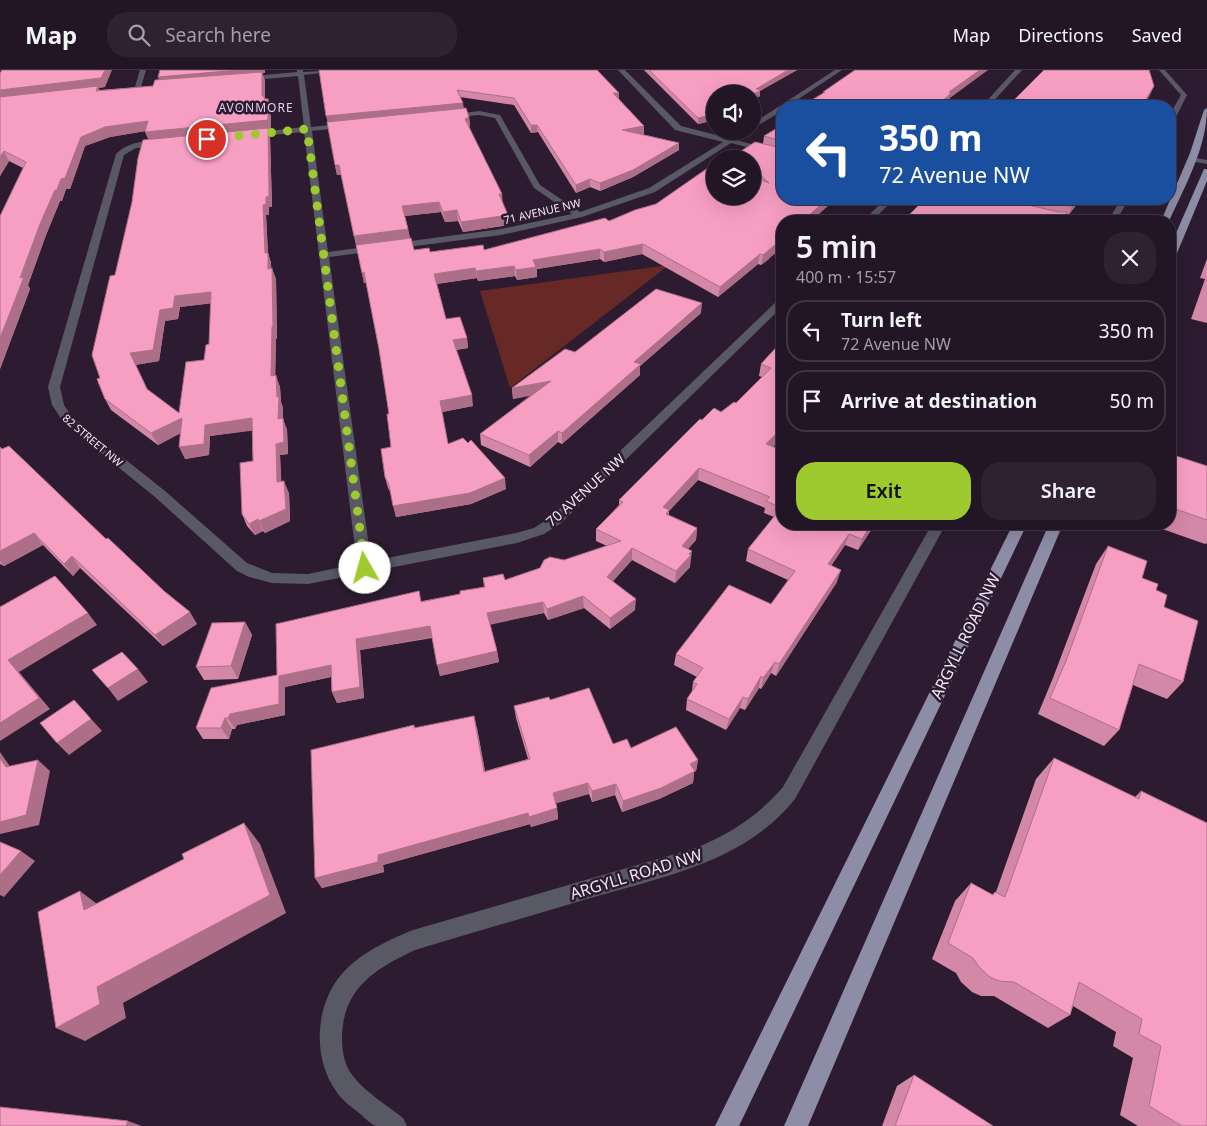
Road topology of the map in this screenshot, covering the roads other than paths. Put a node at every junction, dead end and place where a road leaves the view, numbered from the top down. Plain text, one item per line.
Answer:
1 (143, 70) edge
2 (344, 70) edge
3 (621, 70) edge
4 (839, 70) edge
5 (1019, 70) edge
6 (1162, 70) edge
7 (300, 72) edge
8 (233, 80) edge
9 (148, 86) edge
10 (138, 87) junction
11 (129, 88) edge
12 (794, 100) edge
13 (991, 100) edge
14 (1176, 110) edge
15 (1207, 110) edge
16 (776, 112) edge
17 (444, 116) edge
18 (761, 121) edge
19 (356, 124) edge
20 (307, 129) junction
21 (237, 136) edge
22 (730, 141) junction
23 (170, 142) edge
24 (776, 152) edge
25 (1193, 159) junction
26 (1207, 162) edge
27 (1207, 171) edge
28 (1176, 197) edge
29 (884, 205) edge
30 (579, 215) junction
31 (873, 215) edge
32 (1176, 238) edge
33 (324, 255) junction
34 (776, 308) edge
35 (936, 530) edge
36 (1017, 530) edge
37 (1053, 530) edge
38 (365, 568) junction
39 (272, 578) joint
40 (395, 1126) edge
41 (728, 1126) edge
42 (796, 1126) edge

1 - 10 street
2 - 7 street
3 - 22 street
4 - 12 street
5 - 13 street
6 - 14 street
7 - 8 street
7 - 20 street
9 - 10 street
10 - 11 street
15 - 25 main road
16 - 18 street
17 - 30 street
19 - 20 street
20 - 21 street
20 - 33 street
22 - 24 street
22 - 30 street, 71 AVENUE NW
23 - 39 street, 82 STREET NW
25 - 26 street
25 - 28 main road
27 - 32 main road
29 - 31 street
30 - 33 street, 71 AVENUE NW
33 - 38 street
34 - 38 street, 70 AVENUE NW
35 - 40 street, ARGYLL ROAD NW
36 - 41 main road, ARGYLL ROAD NW
37 - 42 main road
38 - 39 street, 70 AVENUE NW

